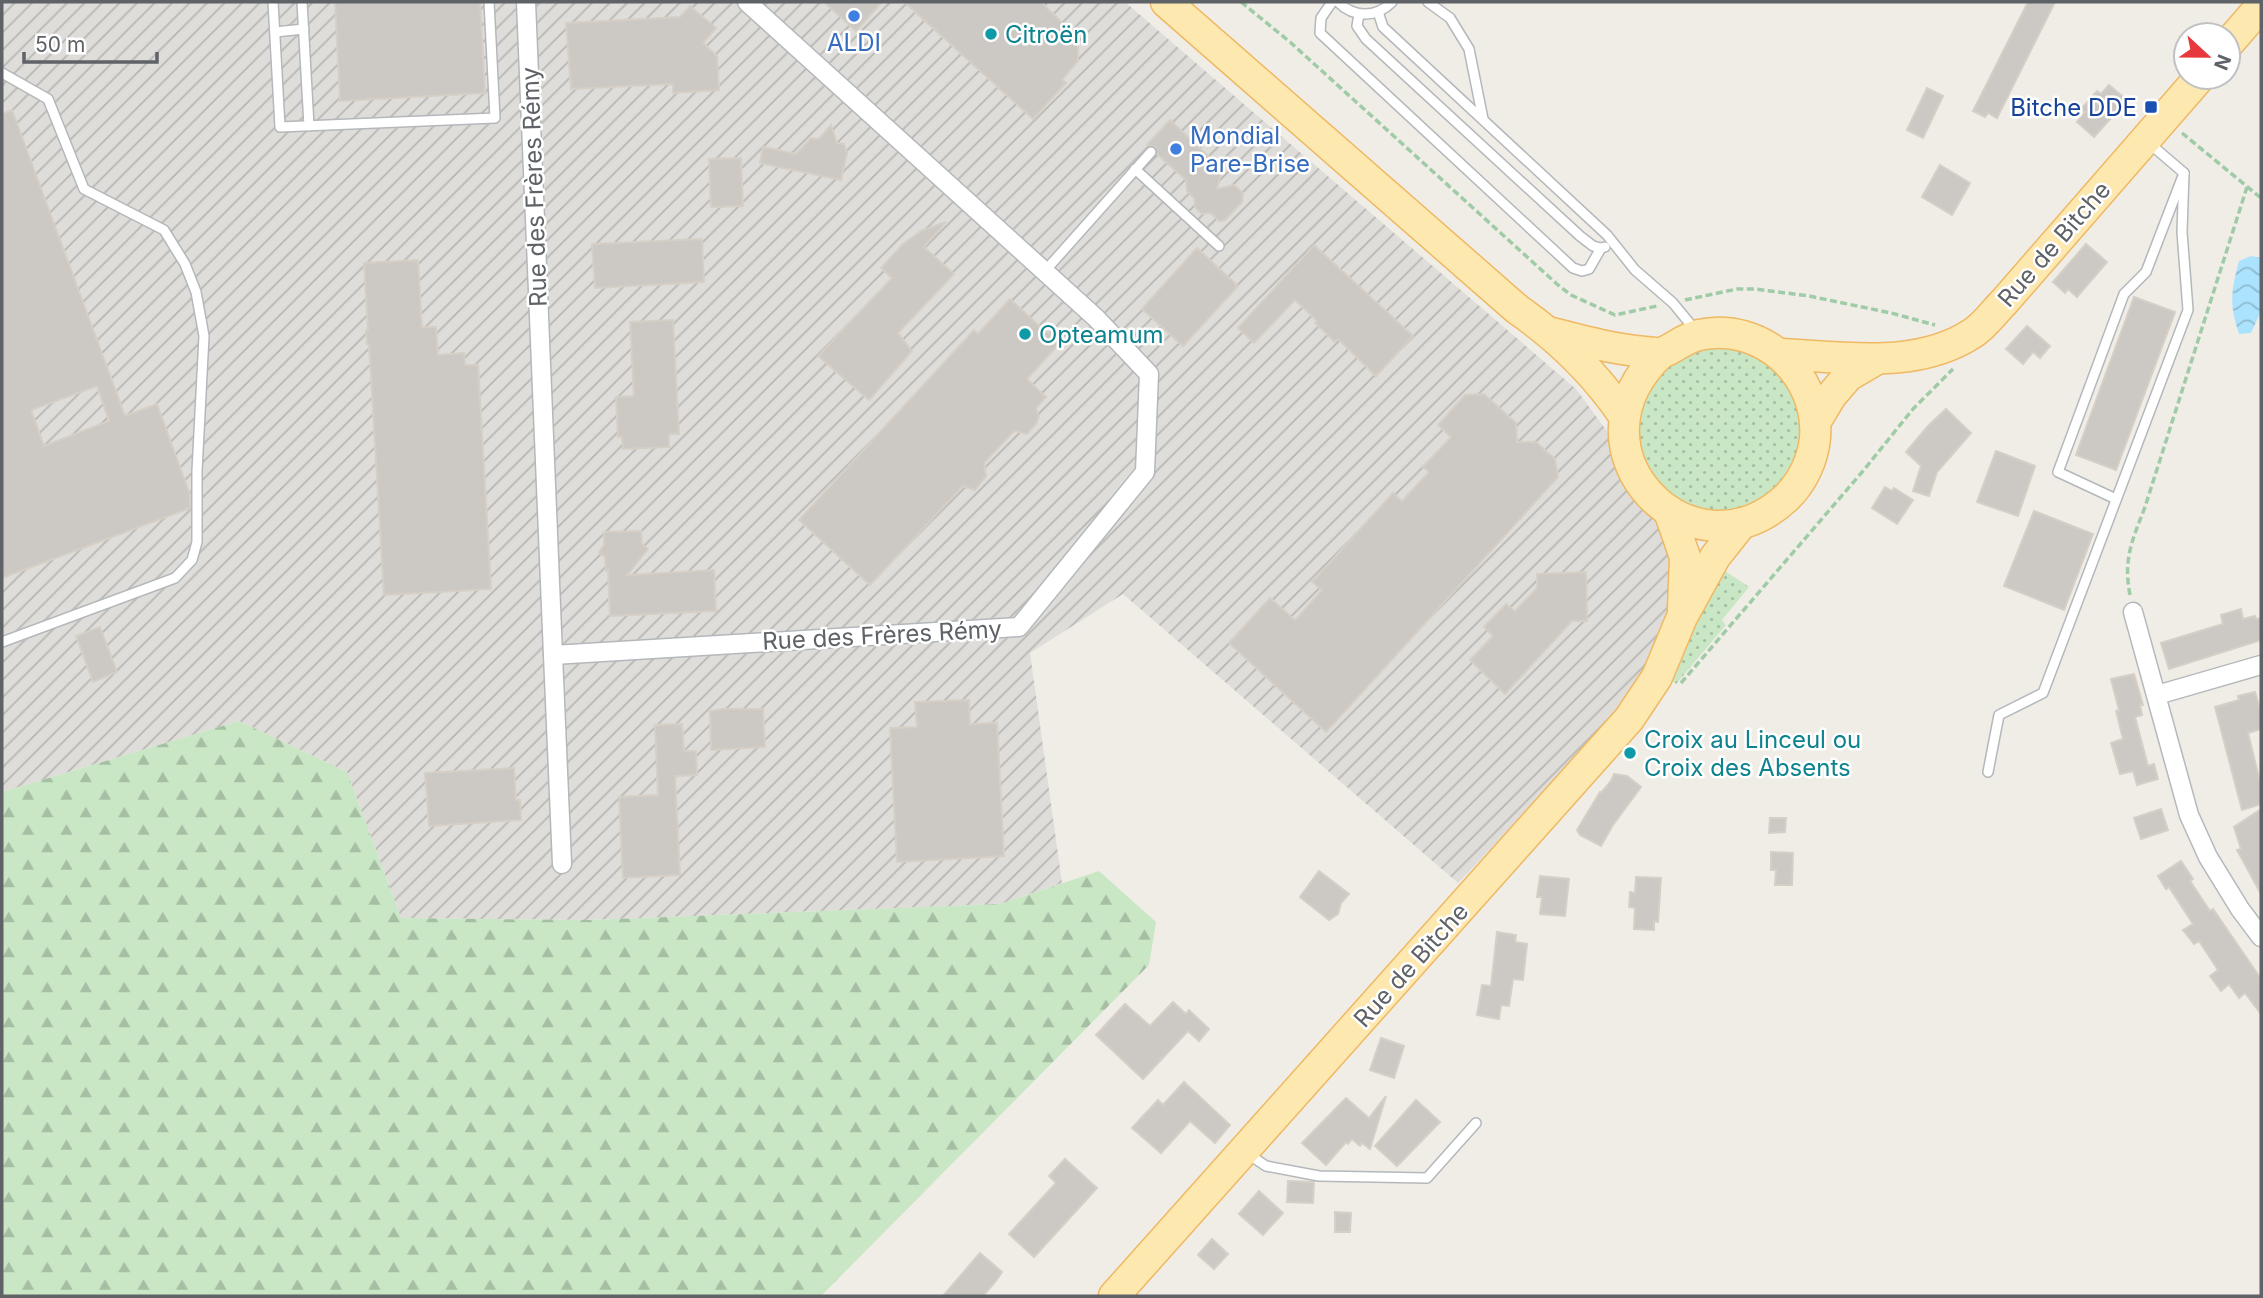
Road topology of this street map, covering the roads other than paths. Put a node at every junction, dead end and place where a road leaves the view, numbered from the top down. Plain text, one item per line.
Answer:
1 (273, 2) edge
2 (302, 2) edge
3 (489, 2) edge
4 (526, 2) edge
5 (747, 2) edge
6 (1166, 2) edge
7 (1332, 2) edge
8 (1338, 2) edge
9 (1392, 2) edge
10 (1428, 2) edge
11 (2261, 6) edge
12 (1378, 12) junction
13 (1359, 14) junction
14 (2242, 28) edge
15 (304, 29) junction
16 (275, 32) junction
17 (2, 73) edge
18 (2188, 91) edge
19 (1483, 119) junction
20 (309, 126) junction
21 (2154, 129) junction
22 (1151, 152) dead end
23 (1135, 169) junction
24 (2184, 173) junction
25 (1613, 243) junction
26 (1219, 246) dead end
27 (1601, 248) junction
28 (1045, 271) junction
29 (1552, 333) junction
30 (1700, 335) junction
31 (1661, 353) junction
32 (1781, 354) junction
33 (1877, 359) junction
34 (1624, 416) junction
35 (1815, 421) junction
36 (2116, 499) junction
37 (1669, 511) junction
38 (1742, 523) junction
39 (2133, 612) road end
40 (1682, 617) junction
41 (2, 642) edge
42 (553, 655) junction
43 (2261, 665) edge
44 (2157, 695) junction
45 (1989, 772) dead end
46 (562, 864) dead end
47 (2261, 937) edge
48 (1476, 1123) dead end
49 (1244, 1152) junction
50 (1115, 1296) edge

1 - 16 lane
2 - 15 lane
3 - 20 lane
4 - 42 street, Rue des Frères Rémy
5 - 28 street, Rue des Frères Rémy
6 - 29 main road
7 - 27 lane
8 - 13 lane
9 - 12 lane
10 - 19 lane
11 - 14 main road
12 - 13 lane
12 - 19 lane
13 - 27 lane
15 - 16 lane
15 - 20 lane
16 - 20 lane
17 - 41 lane
18 - 21 main road, Rue de Bitche
19 - 25 lane
21 - 24 lane
21 - 33 main road, Rue de Bitche
22 - 23 lane
23 - 26 lane
23 - 28 lane
24 - 36 lane
24 - 36 lane
25 - 27 lane
25 - 30 lane
28 - 42 street, Rue des Frères Rémy
29 - 31 main road
29 - 34 main road
30 - 31 main road
30 - 32 main road
31 - 34 main road
32 - 33 main road, Rue de Bitche
32 - 35 main road
33 - 35 main road, Rue de Bitche
34 - 37 main road
35 - 38 main road
36 - 45 lane
37 - 38 main road
37 - 40 main road
38 - 40 main road
39 - 44 street
40 - 49 main road, Rue de Bitche
42 - 46 street
43 - 44 street
44 - 47 street
48 - 49 lane
49 - 50 main road, Rue de Bitche

